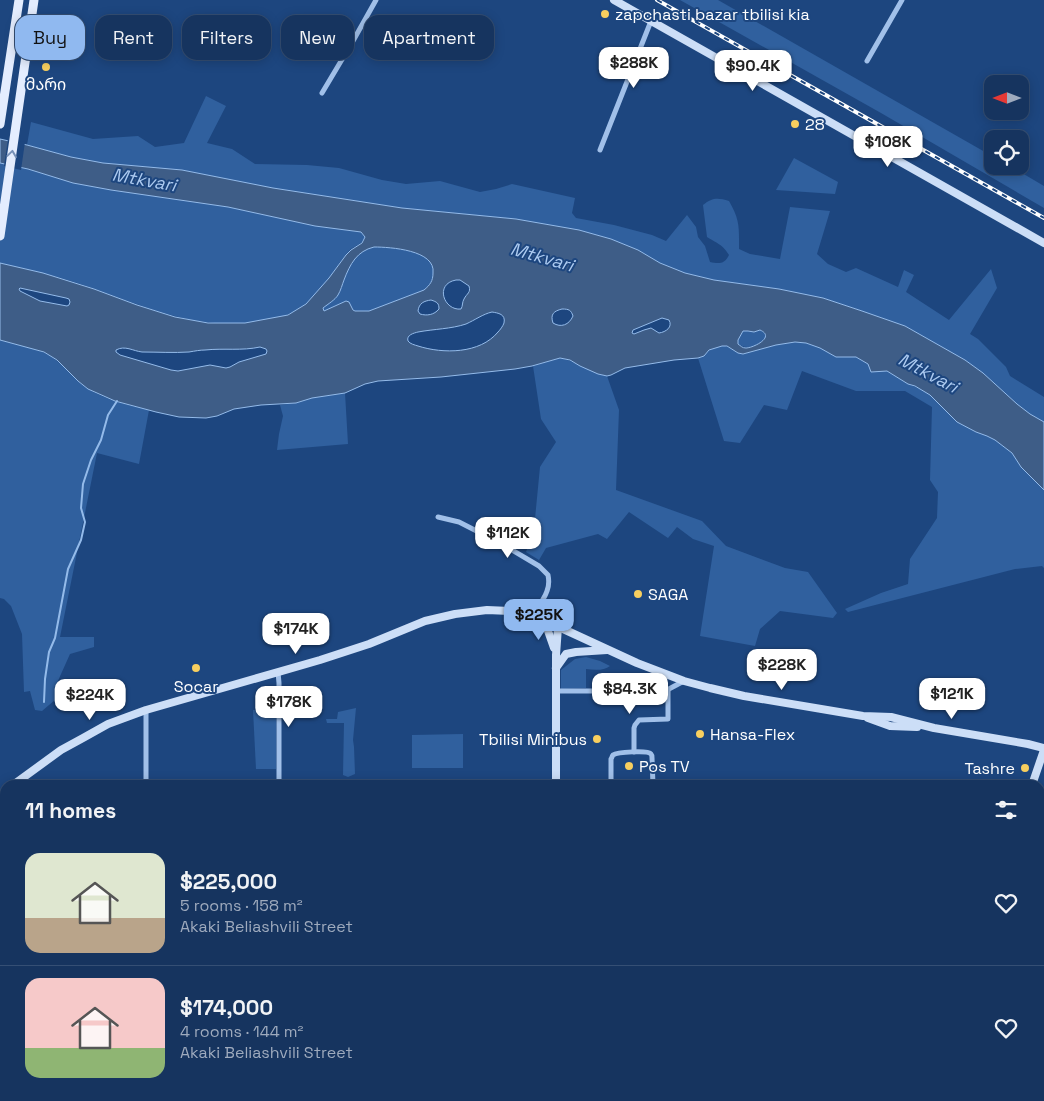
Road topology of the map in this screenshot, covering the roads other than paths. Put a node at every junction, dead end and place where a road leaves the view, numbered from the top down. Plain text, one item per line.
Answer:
1 (19, 0) edge
2 (34, 0) edge
3 (376, 0) edge
4 (614, 0) edge
5 (902, 0) edge
6 (651, 20) junction
7 (867, 61) dead end
8 (322, 94) dead end
9 (0, 124) edge
10 (600, 150) dead end
11 (0, 236) edge
12 (1044, 243) edge
13 (438, 517) dead end
14 (539, 618) junction
15 (558, 627) junction
16 (610, 650) junction
17 (556, 655) junction
18 (556, 668) junction
19 (278, 672) junction
20 (684, 681) junction
21 (668, 690) junction
22 (556, 691) junction
23 (146, 710) junction
24 (863, 716) junction
25 (891, 717) junction
26 (890, 726) junction
27 (934, 728) junction
28 (1044, 749) edge
29 (634, 752) junction
30 (20, 780) edge
31 (146, 780) edge
32 (279, 780) edge
33 (556, 780) edge
34 (611, 780) edge
35 (653, 780) edge
36 (1034, 780) edge

1 - 9 main road
11 -> 2 main road
3 - 8 street
4 - 6 main road
5 - 7 street
6 - 10 street
6 - 12 main road
13 - 14 street
14 - 15 main road
14 - 17 main road
14 - 19 main road
15 - 16 main road
15 - 17 main road
16 - 18 main road
16 - 20 main road
17 - 18 main road
18 - 22 main road
19 - 23 main road
19 - 32 street
20 - 21 street
20 - 24 main road
21 - 22 street
21 - 29 street
22 - 33 main road
23 - 30 main road
23 - 31 street
24 - 25 main road
24 - 26 main road
25 - 26 street
25 - 27 main road
26 - 27 main road
27 - 28 main road
28 - 36 main road
29 - 34 street
29 - 35 street

